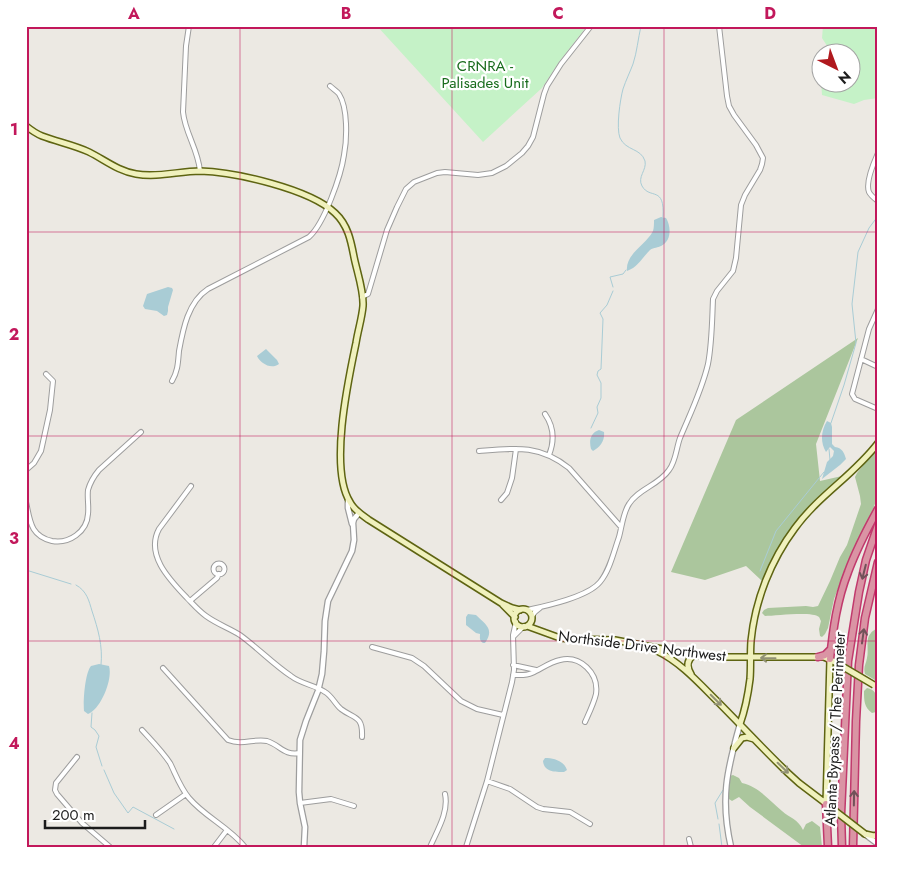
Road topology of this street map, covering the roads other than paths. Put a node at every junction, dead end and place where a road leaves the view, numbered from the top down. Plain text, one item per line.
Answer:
1 (189, 26) edge
2 (591, 26) edge
3 (719, 26) edge
4 (330, 86) dead end
5 (26, 126) edge
6 (878, 153) edge
7 (200, 171) junction
8 (878, 201) edge
9 (328, 206) junction
10 (362, 297) junction
11 (878, 309) edge
12 (861, 359) junction
13 (878, 367) edge
14 (46, 374) dead end
15 (172, 381) dead end
16 (878, 409) edge
17 (545, 414) dead end
18 (141, 432) dead end
19 (878, 443) edge
20 (516, 449) junction
21 (479, 451) dead end
22 (550, 455) junction
23 (26, 470) edge
24 (191, 486) dead end
25 (348, 500) junction
26 (501, 500) dead end
27 (26, 502) edge
28 (878, 509) edge
29 (359, 513) junction
30 (366, 518) junction
31 (352, 525) junction
32 (878, 525) edge
33 (621, 527) junction
34 (878, 562) edge
35 (219, 574) dead end
36 (190, 601) junction
37 (501, 603) junction
38 (544, 606) junction
39 (520, 610) junction
40 (527, 610) junction
41 (532, 618) junction
42 (515, 620) junction
43 (525, 626) junction
44 (548, 633) junction
45 (513, 638) junction
46 (372, 647) dead end
47 (650, 647) junction
48 (831, 648) junction
49 (694, 656) junction
50 (750, 657) junction
51 (818, 657) junction
52 (833, 660) junction
53 (513, 666) junction
54 (163, 668) dead end
55 (536, 670) junction
56 (513, 675) junction
57 (692, 676) junction
58 (876, 686) edge
59 (319, 688) junction
60 (503, 715) junction
61 (585, 722) dead end
62 (740, 724) junction
63 (142, 730) dead end
64 (362, 737) dead end
65 (755, 739) junction
66 (734, 748) junction
67 (300, 753) junction
68 (77, 757) dead end
69 (487, 781) junction
70 (186, 794) junction
71 (445, 794) dead end
72 (300, 803) junction
73 (828, 805) junction
74 (354, 806) dead end
75 (156, 815) dead end
76 (590, 824) dead end
77 (227, 830) junction
78 (865, 834) junction
79 (878, 835) edge
80 (689, 839) dead end
81 (878, 844) edge
82 (110, 847) edge
83 (214, 847) edge
84 (245, 847) edge
85 (304, 847) edge
86 (430, 847) edge
87 (466, 847) edge
88 (691, 847) edge
89 (730, 847) edge
90 (828, 847) edge
91 (842, 847) edge
92 (853, 847) edge

1 - 7 street
2 - 10 street
3 - 33 street
4 - 9 street
5 - 7 main road
6 - 8 street
7 - 9 main road
9 - 10 main road
9 - 15 street
10 - 25 main road
11 - 12 street
12 - 13 street
12 - 16 street
14 - 23 street
17 - 22 street
18 - 27 street
19 - 50 main road
20 - 21 street
20 - 22 street
20 - 26 street
22 - 33 street
24 - 36 street
25 - 29 main road
25 - 31 street
28 - 48 highway
29 - 30 main road
29 - 31 street
30 - 31 street
30 - 37 main road
31 - 59 street
32 -> 91 highway, Atlanta Bypass / The Perimeter
33 - 38 street
92 -> 34 highway, Atlanta Bypass / The Perimeter
35 - 36 street
36 - 59 street
37 - 39 main road
37 - 42 main road
38 - 40 street
38 - 41 street
39 - 40 main road
39 - 42 main road
40 - 41 main road
41 - 43 main road
41 - 44 main road, Northside Drive Northwest
42 - 43 main road
42 - 45 street
43 - 44 main road, Northside Drive Northwest
43 - 45 street
44 - 47 main road, Northside Drive Northwest
45 - 53 street
46 - 60 street
47 - 49 main road, Northside Drive Northwest
47 - 57 main road
48 - 51 highway
48 - 52 highway
49 - 50 main road, Northside Drive Northwest
49 - 57 main road
51 -> 50 main road, Northside Drive Northwest
50 - 62 main road
51 - 52 main road, Northside Drive Northwest
52 - 58 main road, Northside Drive Northwest, bridge
52 - 73 main road
53 - 55 street
53 - 56 street
54 - 67 street
55 - 56 street
55 - 61 street
56 - 60 street
57 -> 62 main road
59 - 64 street
59 - 67 street
60 - 69 street
62 - 65 main road
62 - 66 street
63 - 70 street
65 - 66 main road
65 -> 73 main road
66 - 89 street
67 - 72 street
68 - 82 street
69 - 76 street
69 - 87 street
70 - 75 street
70 - 77 street
71 - 86 street
72 - 74 street
72 - 85 street
73 - 78 main road, bridge
73 - 90 highway
77 - 83 street
77 - 84 street
78 - 79 main road
78 - 81 street
80 - 88 street

